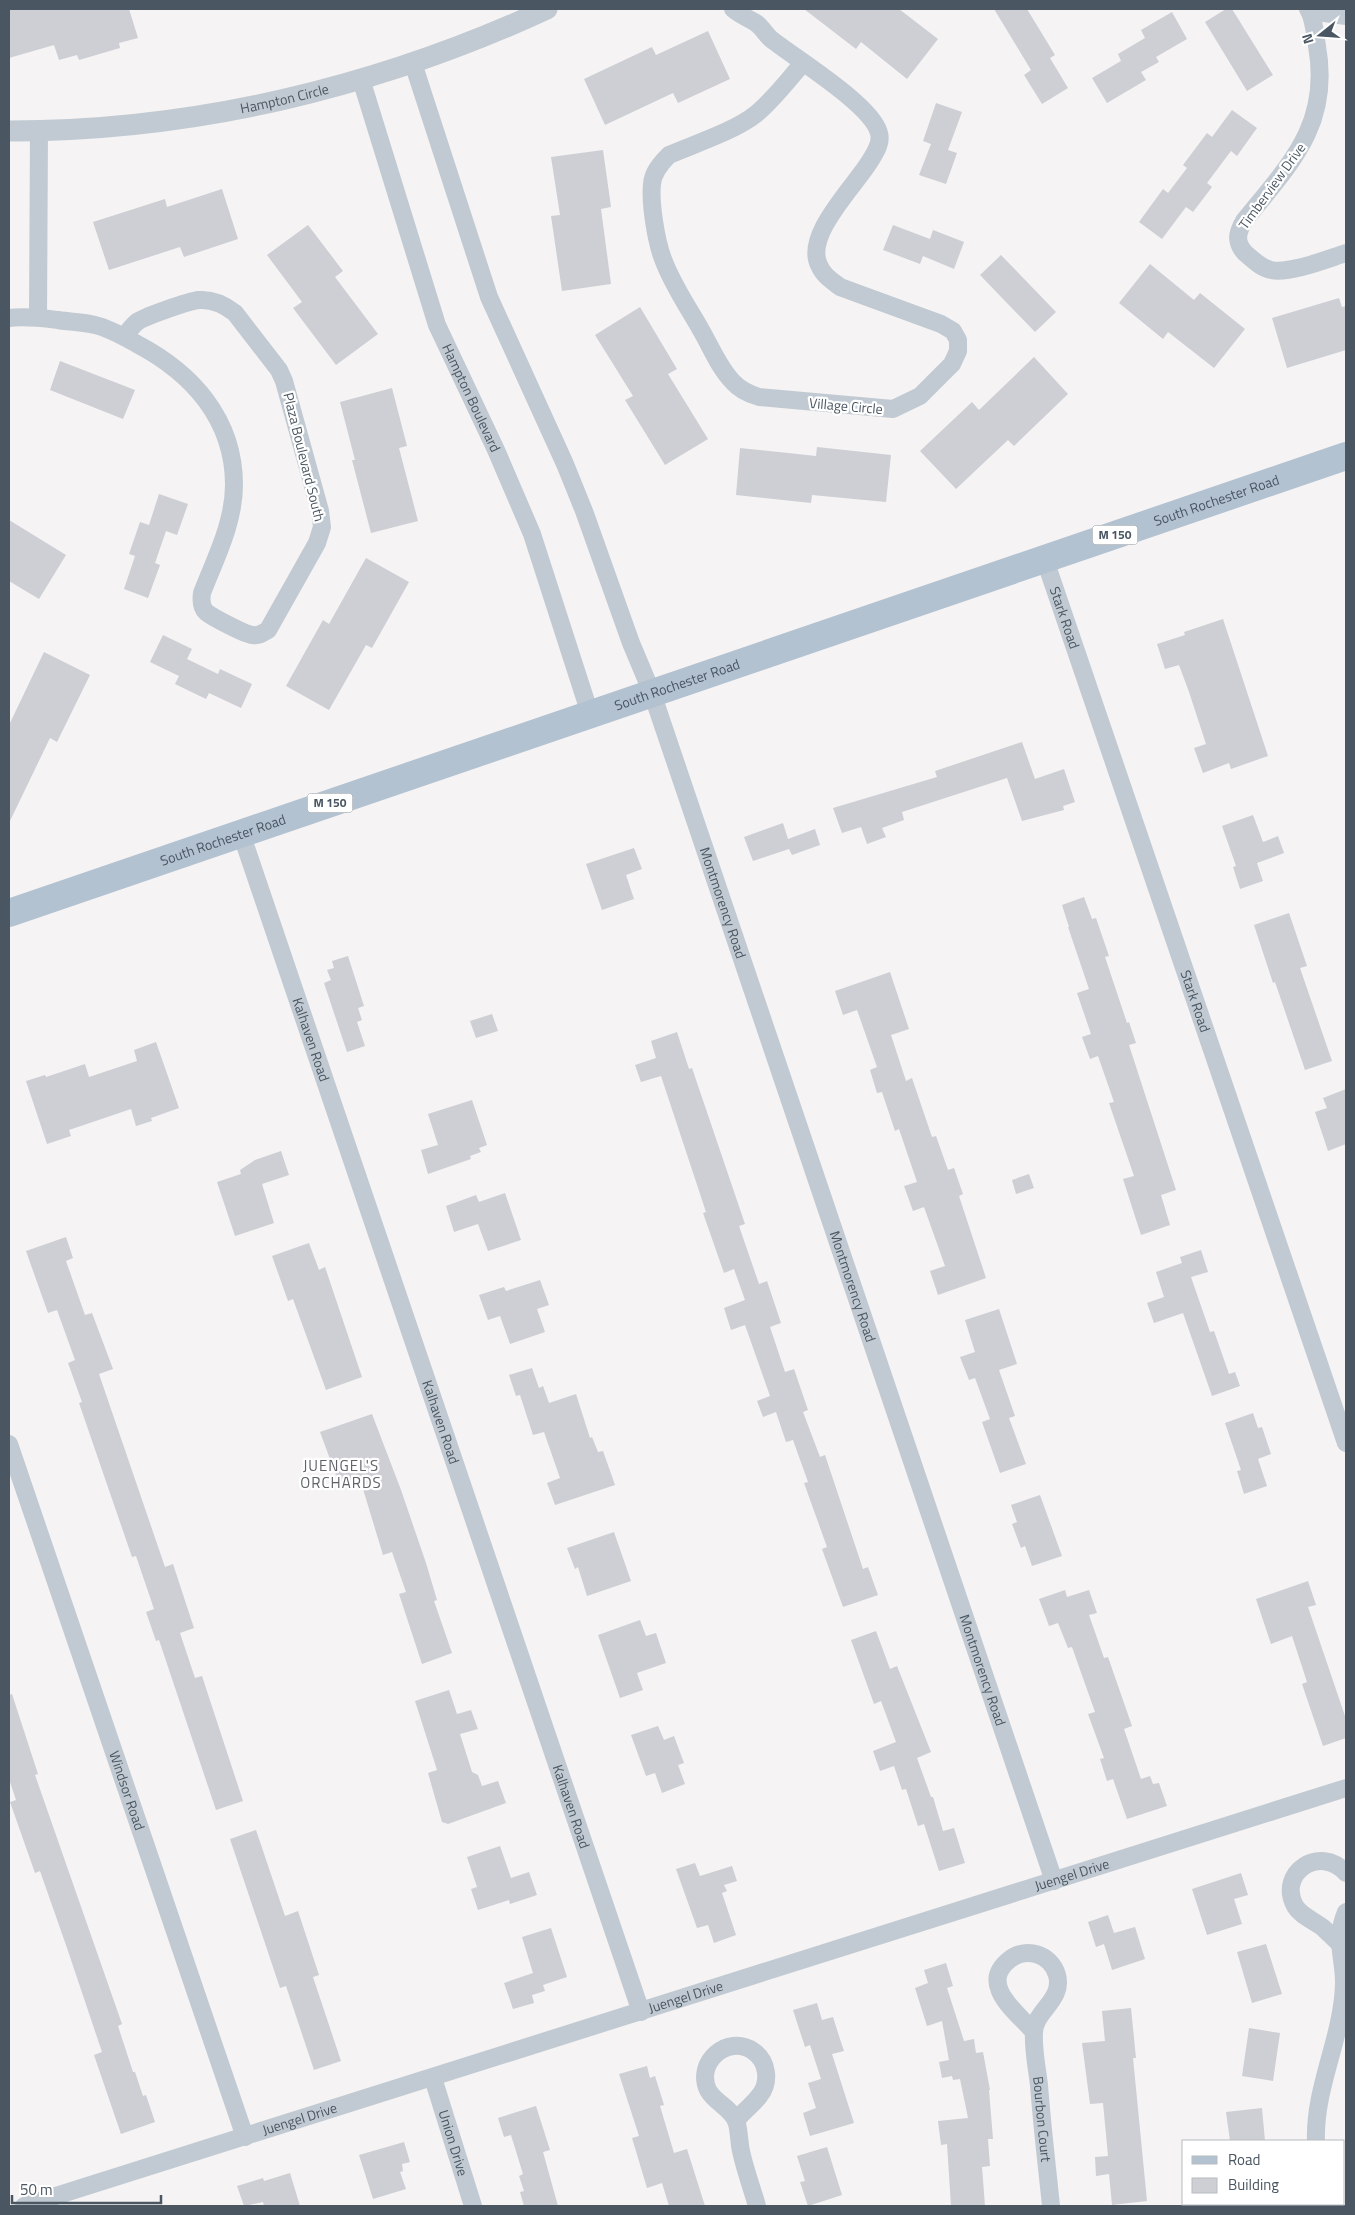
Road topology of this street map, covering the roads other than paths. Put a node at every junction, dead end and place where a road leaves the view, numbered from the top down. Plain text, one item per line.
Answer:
1 (546, 9) edge
2 (734, 9) edge
3 (1309, 10) edge
4 (756, 16) edge
5 (1346, 16) edge
6 (803, 62) junction
7 (413, 63) junction
8 (361, 79) junction
9 (9, 131) edge
10 (39, 131) junction
11 (1346, 253) edge
12 (9, 318) edge
13 (38, 318) junction
14 (124, 337) junction
15 (1346, 456) edge
16 (1045, 560) junction
17 (652, 693) junction
18 (590, 714) junction
19 (240, 833) junction
20 (9, 912) edge
21 (1346, 1443) edge
22 (9, 1444) edge
23 (1346, 1788) edge
24 (1346, 1873) edge
25 (1054, 1881) junction
26 (1346, 1912) edge
27 (1338, 1943) junction
28 (641, 2012) junction
29 (1034, 2030) dead end
30 (433, 2078) junction
31 (736, 2121) dead end
32 (245, 2137) junction
33 (1316, 2140) edge
34 (24, 2206) edge
35 (473, 2206) edge
36 (757, 2206) edge
37 (1050, 2206) edge

1 - 7 street, Hampton Circle
2 - 4 street, Village Circle
3 - 5 street, Timberview Drive
3 - 11 street, Timberview Drive
4 - 6 street, Village Circle
6 - 6 street, Village Circle
7 - 8 street, Hampton Circle
7 - 17 street
8 - 10 street, Hampton Circle
8 - 18 street, Hampton Boulevard
9 - 10 street, Hampton Circle
10 - 13 street
12 - 13 street, Plaza Boulevard South
13 - 14 street, Plaza Boulevard South
14 - 14 street, Plaza Boulevard South
15 - 16 main road, South Rochester Road / M 150
16 - 17 main road, South Rochester Road / M 150
16 - 21 street, Stark Road
17 - 18 main road, South Rochester Road / M 150
17 - 25 street, Montmorency Road
18 - 19 main road, South Rochester Road / M 150
19 - 20 main road, South Rochester Road / M 150
19 - 28 street, Kalhaven Road
22 - 32 street, Windsor Road
23 - 25 street, Juengel Drive
24 - 27 street
25 - 28 street, Juengel Drive
26 - 27 street
27 - 33 street
28 - 30 street, Juengel Drive
29 - 37 street, Bourbon Court
30 - 32 street, Juengel Drive
30 - 35 street, Union Drive
31 - 36 street
32 - 34 street, Juengel Drive

